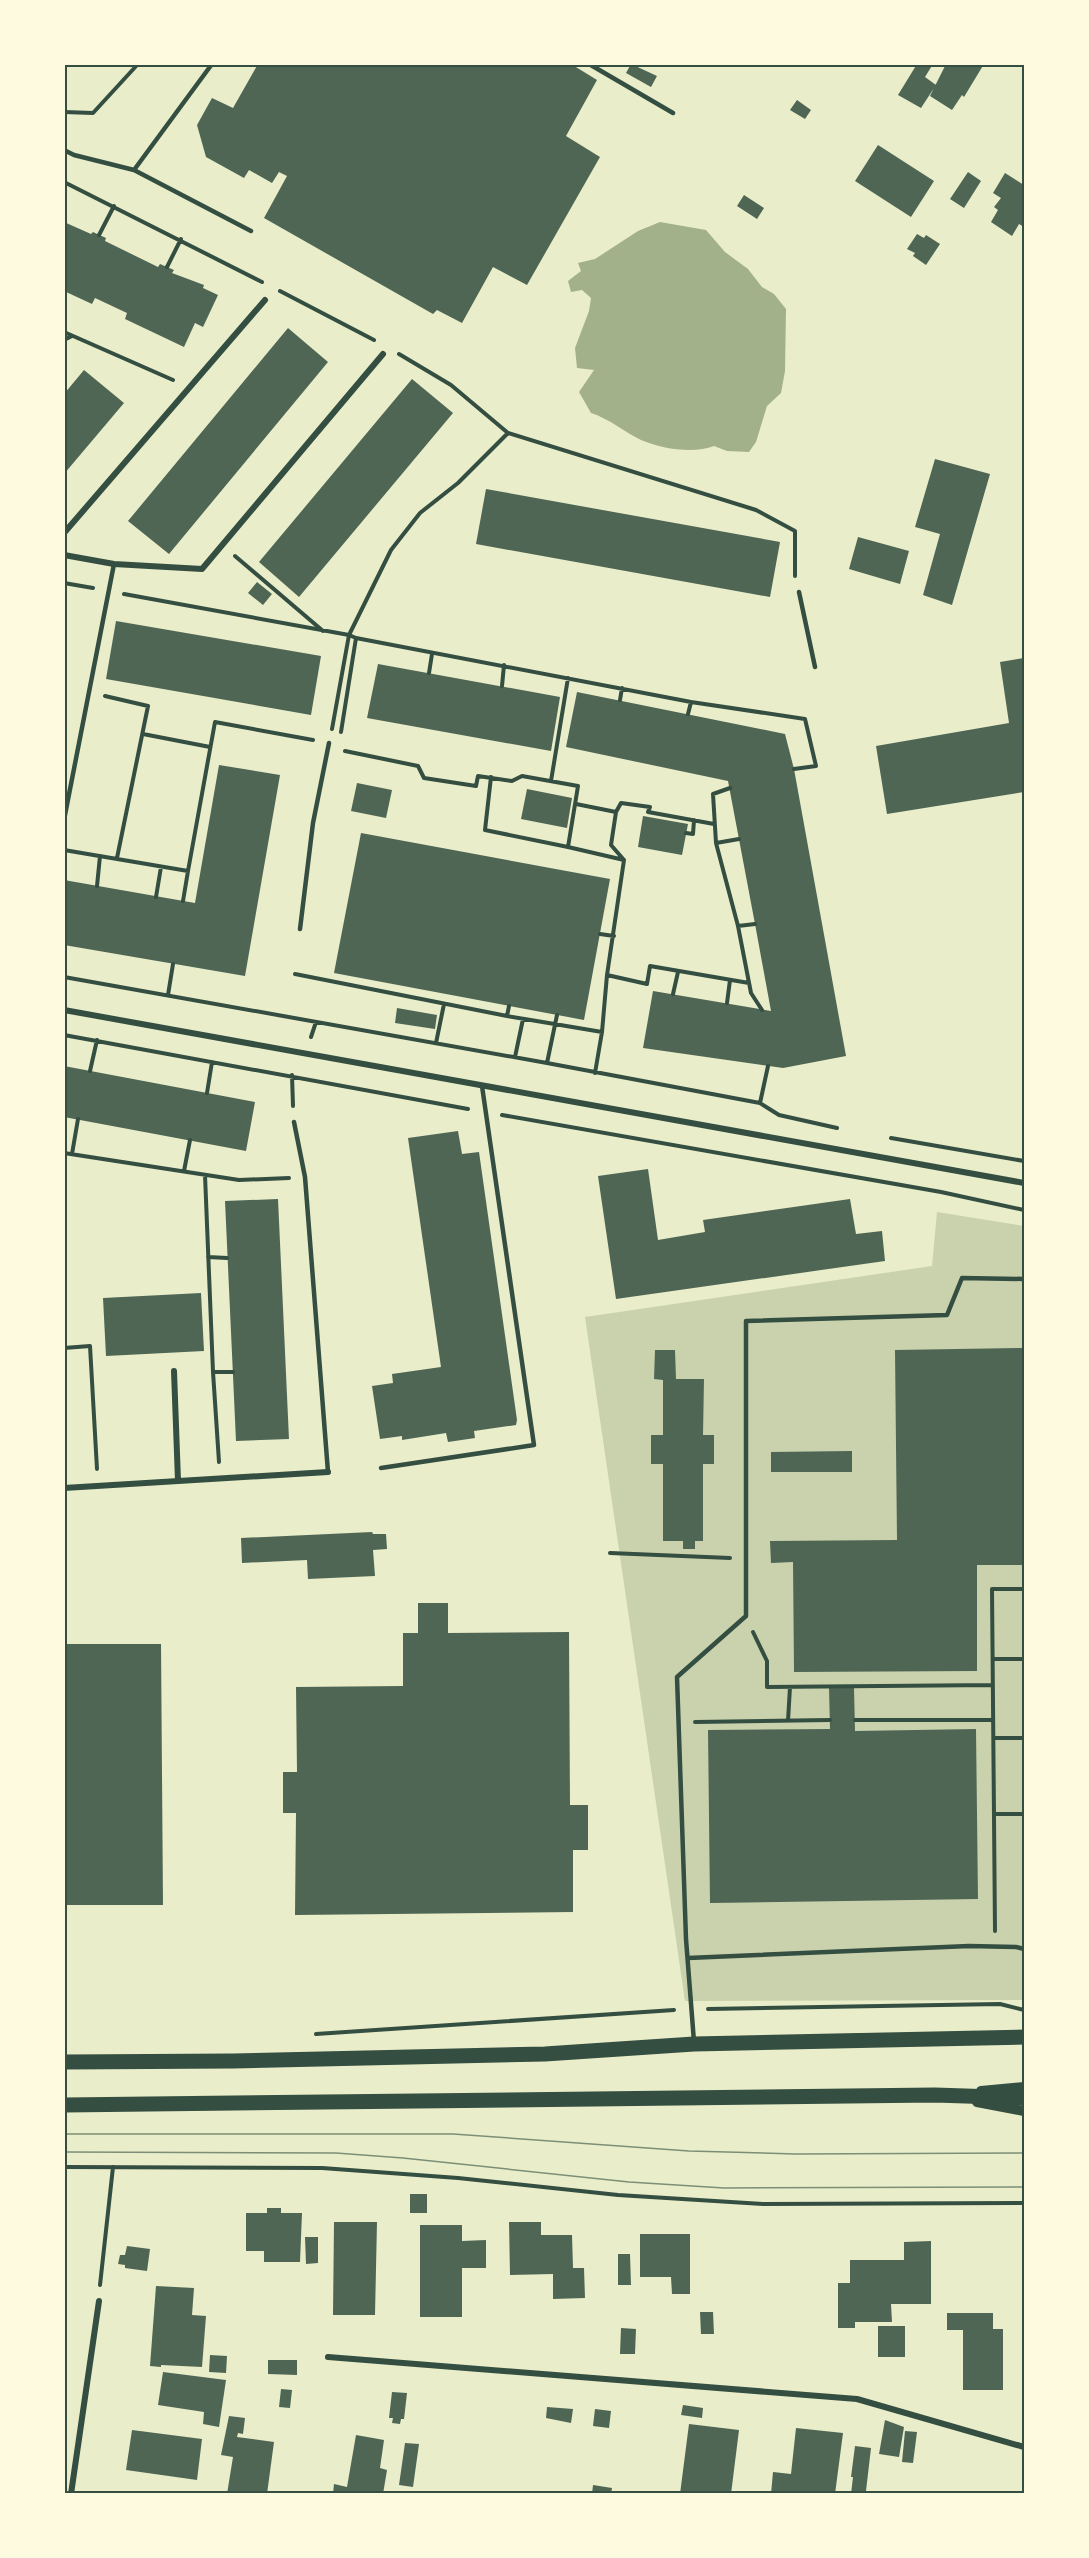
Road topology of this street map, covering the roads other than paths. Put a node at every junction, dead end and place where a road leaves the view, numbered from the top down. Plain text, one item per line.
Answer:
1 (212, 64) edge
2 (589, 64) edge
3 (673, 113) dead end
4 (64, 150) edge
5 (134, 171) junction
6 (251, 231) dead end
7 (265, 300) dead end
8 (383, 354) dead end
9 (64, 533) edge
10 (64, 555) edge
11 (114, 564) junction
12 (799, 592) road end
13 (815, 667) dead end
14 (329, 743) road end
15 (64, 820) edge
16 (300, 929) dead end
17 (64, 1010) edge
18 (482, 1086) junction
19 (294, 1122) dead end
20 (1024, 1183) edge
21 (1024, 1279) edge
22 (174, 1371) dead end
23 (381, 1468) dead end
24 (328, 1472) joint
25 (178, 1481) junction
26 (64, 1488) edge
27 (1024, 1949) edge
28 (688, 1958) junction
29 (1024, 2037) edge
30 (694, 2044) junction
31 (64, 2062) edge
32 (1024, 2087) edge
33 (936, 2095) junction
34 (1024, 2098) edge
35 (64, 2105) edge
36 (1024, 2111) edge
37 (99, 2301) road end
38 (328, 2357) dead end
39 (1024, 2447) edge
40 (71, 2493) edge

1 - 5 lane
2 - 3 lane
4 - 5 lane
5 - 6 lane
7 - 9 street
8 - 11 street
10 - 11 street
11 - 15 lane
12 - 13 lane
14 - 16 lane
17 - 18 street
18 - 20 street
18 - 23 lane
19 - 24 lane
21 - 28 lane
22 - 25 street
24 - 25 street
25 - 26 street
27 - 28 lane
28 - 30 lane
29 - 30 main road
30 - 31 main road
32 - 33 street
33 - 34 main road
33 - 35 main road
33 - 36 street
37 - 40 street
38 - 39 street

